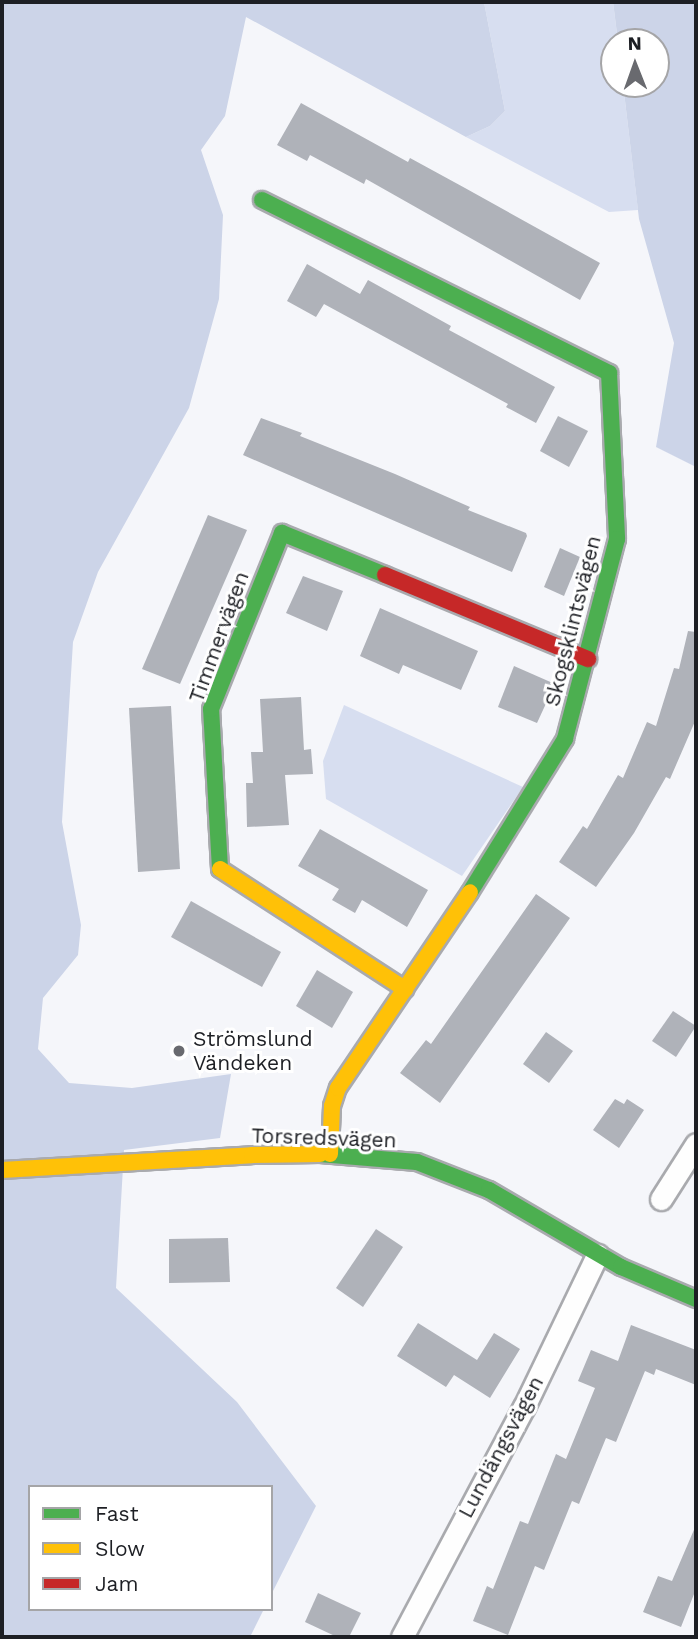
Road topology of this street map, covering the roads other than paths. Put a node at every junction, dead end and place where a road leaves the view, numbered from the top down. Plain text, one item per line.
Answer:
1 (262, 201) dead end
2 (588, 659) junction
3 (405, 989) junction
4 (696, 1144) edge
5 (330, 1154) junction
6 (2, 1170) edge
7 (661, 1199) dead end
8 (597, 1255) junction
9 (696, 1299) edge
10 (402, 1637) edge

1 - 2 street, Skogsklintsvägen
2 - 3 street, Skogsklintsvägen
2 - 3 street, Timmervägen
3 - 5 street, Skogsklintsvägen
4 - 7 street
5 - 6 street, Torsredsvägen
5 - 8 street, Torsredsvägen
8 - 9 street, Torsredsvägen
8 - 10 street, Lundängsvägen

